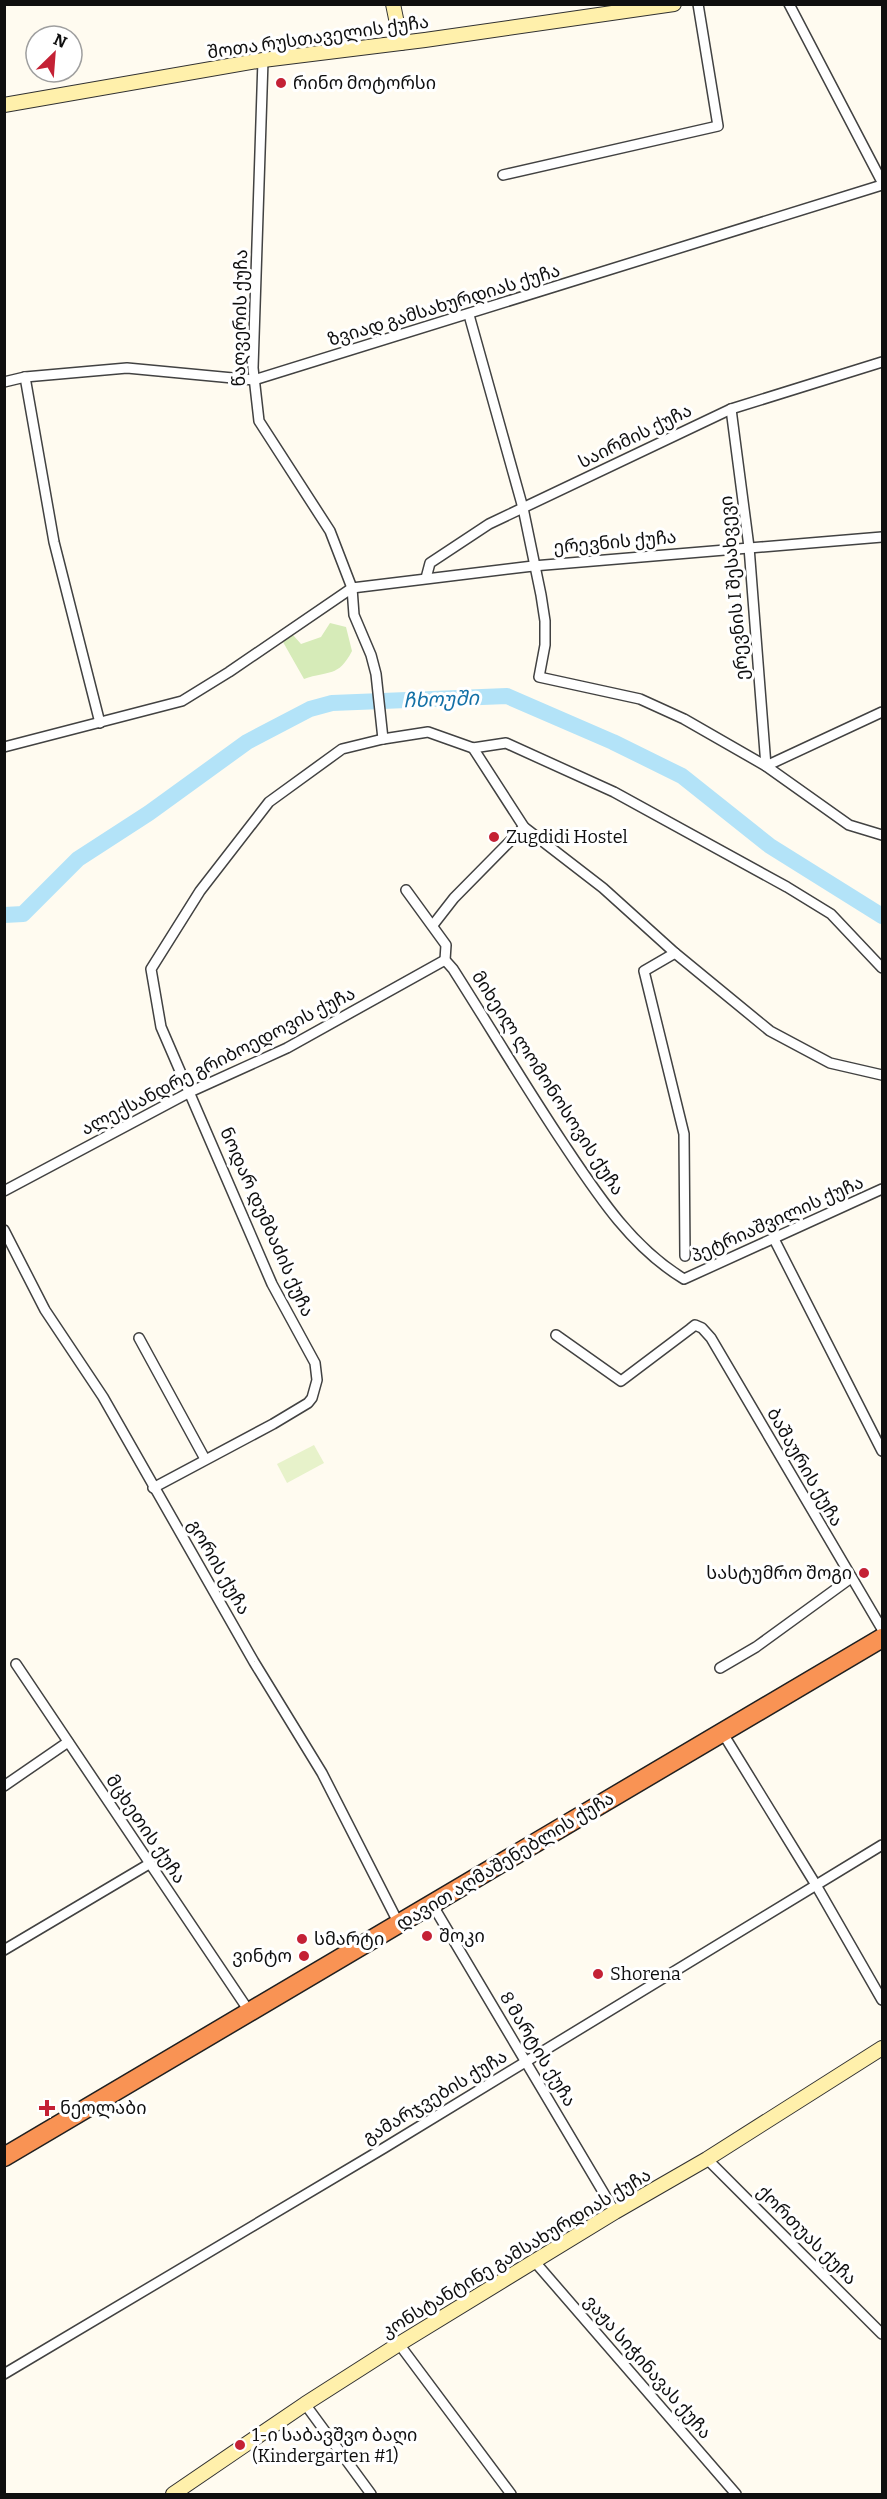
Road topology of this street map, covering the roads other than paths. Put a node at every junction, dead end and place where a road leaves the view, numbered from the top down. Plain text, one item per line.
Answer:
1 (393, 4) edge
2 (674, 4) edge
3 (698, 4) edge
4 (789, 4) edge
5 (401, 43) junction
6 (263, 60) junction
7 (4, 105) edge
8 (503, 175) dead end
9 (882, 184) edge
10 (469, 315) junction
11 (882, 362) edge
12 (25, 377) junction
13 (254, 380) junction
14 (4, 382) edge
15 (731, 409) junction
16 (523, 508) junction
17 (882, 537) edge
18 (749, 547) junction
19 (533, 566) junction
20 (426, 578) junction
21 (352, 588) junction
22 (882, 712) edge
23 (100, 723) junction
24 (383, 739) junction
25 (4, 747) edge
26 (473, 748) junction
27 (766, 766) junction
28 (524, 827) junction
29 (882, 835) edge
30 (406, 890) dead end
31 (432, 926) junction
32 (675, 953) junction
33 (445, 960) junction
34 (882, 968) edge
35 (882, 1075) edge
36 (190, 1092) junction
37 (882, 1189) edge
38 (4, 1191) edge
39 (4, 1230) edge
40 (774, 1239) junction
41 (685, 1256) dead end
42 (684, 1278) joint
43 (556, 1335) dead end
44 (139, 1338) dead end
45 (882, 1451) edge
46 (205, 1459) junction
47 (153, 1488) junction
48 (851, 1578) junction
49 (882, 1629) edge
50 (882, 1638) edge
51 (16, 1664) dead end
52 (720, 1668) dead end
53 (722, 1732) junction
54 (68, 1742) junction
55 (4, 1786) edge
56 (882, 1845) edge
57 (150, 1863) junction
58 (816, 1885) junction
59 (432, 1904) junction
60 (399, 1924) junction
61 (4, 1950) edge
62 (882, 2000) edge
63 (249, 2011) junction
64 (882, 2048) edge
65 (526, 2060) junction
66 (4, 2157) edge
67 (707, 2159) junction
68 (615, 2212) junction
69 (535, 2262) junction
70 (882, 2334) edge
71 (399, 2344) junction
72 (4, 2374) edge
73 (305, 2404) junction
74 (173, 2494) edge
75 (371, 2494) edge
76 (511, 2494) edge
77 (736, 2494) edge

1 - 5 main road
2 - 5 main road, შოთა რუსთაველის ქუჩა
3 - 8 street
4 - 9 street
5 - 6 main road, შოთა რუსთაველის ქუჩა
6 - 7 main road, შოთა რუსთაველის ქუჩა
6 - 13 street, წაღვერის ქუჩა
9 - 10 street, ზვიად გამსახურდიას ქუჩა
10 - 13 street, ზვიად გამსახურდიას ქუჩა
10 - 16 street
11 - 15 street, საირმის ქუჩა
12 - 13 street, ზვიად გამსახურდიას ქუჩა
12 - 14 street, ზვიად გამსახურდიას ქუჩა
12 - 23 street
13 - 21 street, წაღვერის ქუჩა
15 - 16 street, საირმის ქუჩა
15 - 18 street, ერევნის I შესახვევი
16 - 19 street
16 - 20 street, საირმის ქუჩა
17 - 18 street, ერევნის ქუჩა
18 - 19 street, ერევნის ქუჩა
18 - 27 street, ერევნის I შესახვევი
19 - 20 street, ერევნის ქუჩა
19 - 27 street
20 - 21 street, ერევნის ქუჩა
21 - 23 street
21 - 24 street, წაღვერის ქუჩა
22 - 27 street
23 - 25 street
24 - 26 street, ნოდარ დუმბაძის ქუჩა
24 - 36 street, ნოდარ დუმბაძის ქუჩა
26 - 28 street
26 - 34 street
27 - 29 street
28 - 31 street
28 - 32 street
30 - 31 street, მიხეილ ლომონოსოვის ქუჩა
31 - 33 street, მიხეილ ლომონოსოვის ქუჩა
32 - 35 street
32 - 41 street
33 - 36 street, ალექსანდრე გრიბოედოვის ქუჩა
33 - 42 street, მიხეილ ლომონოსოვის ქუჩა
36 - 38 street, ალექსანდრე გრიბოედოვის ქუჩა
36 - 46 street, ნოდარ დუმბაძის ქუჩა
37 - 40 street, პეტრიაშვილის ქუჩა
39 - 47 street, გორის ქუჩა
40 - 42 street, პეტრიაშვილის ქუჩა
40 - 45 street
43 - 48 street, ბაშაურის ქუჩა
44 - 46 street
46 - 47 street, ნოდარ დუმბაძის ქუჩა
47 - 60 street, გორის ქუჩა
48 - 49 street, ბაშაურის ქუჩა
48 - 52 street
50 - 53 highway, დავით აღმაშენებლის ქუჩა
51 - 54 street, მცხეთის ქუჩა
53 - 58 street
53 - 59 highway, დავით აღმაშენებლის ქუჩა
54 - 55 street
54 - 57 street, მცხეთის ქუჩა
56 - 58 street, გამარჯვების ქუჩა
57 - 61 street
57 - 63 street, მცხეთის ქუჩა
58 - 62 street
58 - 65 street, გამარჯვების ქუჩა
59 - 60 highway, დავით აღმაშენებლის ქუჩა
59 - 65 street, 8 მარტის ქუჩა
60 - 63 highway, დავით აღმაშენებლის ქუჩა
63 - 66 highway, დავით აღმაშენებლის ქუჩა
64 - 67 main road, კონსტანტინე გამსახურდიას ქუჩა
65 - 68 street, 8 მარტის ქუჩა
65 - 72 street, გამარჯვების ქუჩა
67 - 68 main road, კონსტანტინე გამსახურდიას ქუჩა
67 - 70 street, ქორთუას ქუჩა
68 - 69 main road, კონსტანტინე გამსახურდიას ქუჩა
69 - 71 main road, კონსტანტინე გამსახურდიას ქუჩა
69 - 77 street, ვაჟა სიჭინავას ქუჩა
71 - 73 main road, კონსტანტინე გამსახურდიას ქუჩა
71 - 76 street
73 - 74 main road, კონსტანტინე გამსახურდიას ქუჩა
73 - 75 street

